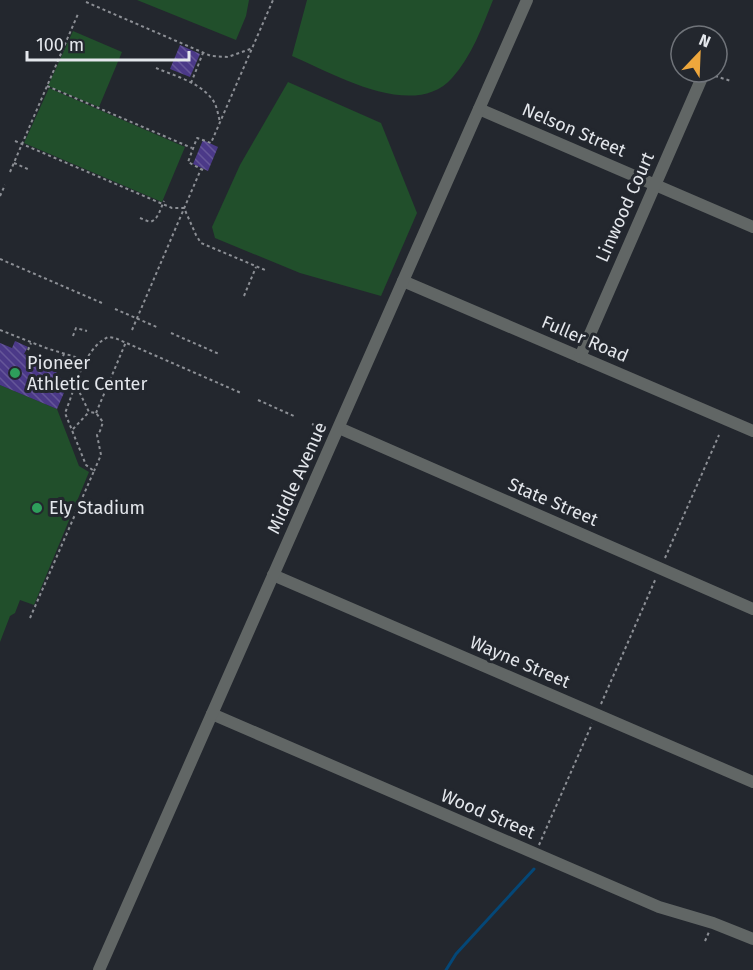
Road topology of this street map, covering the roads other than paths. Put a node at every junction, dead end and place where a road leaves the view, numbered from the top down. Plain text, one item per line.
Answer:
1 (527, 0) edge
2 (699, 84) edge
3 (479, 109) junction
4 (654, 184) junction
5 (753, 227) edge
6 (403, 281) junction
7 (580, 357) junction
8 (339, 428) junction
9 (753, 431) edge
10 (273, 575) junction
11 (753, 609) edge
12 (212, 714) junction
13 (753, 782) edge
14 (753, 939) edge
15 (99, 970) edge

1 - 3 street, Middle Avenue
2 - 4 street, Linwood Court
3 - 4 street, Nelson Street
3 - 6 street, Middle Avenue
4 - 5 street, Nelson Street
4 - 7 street, Linwood Court
6 - 7 street, Fuller Road
6 - 8 street, Middle Avenue
7 - 9 street, Fuller Road
8 - 10 street, Middle Avenue
8 - 11 street, State Street
10 - 12 street, Middle Avenue
10 - 13 street, Wayne Street
12 - 14 street, Wood Street
12 - 15 street, Middle Avenue

